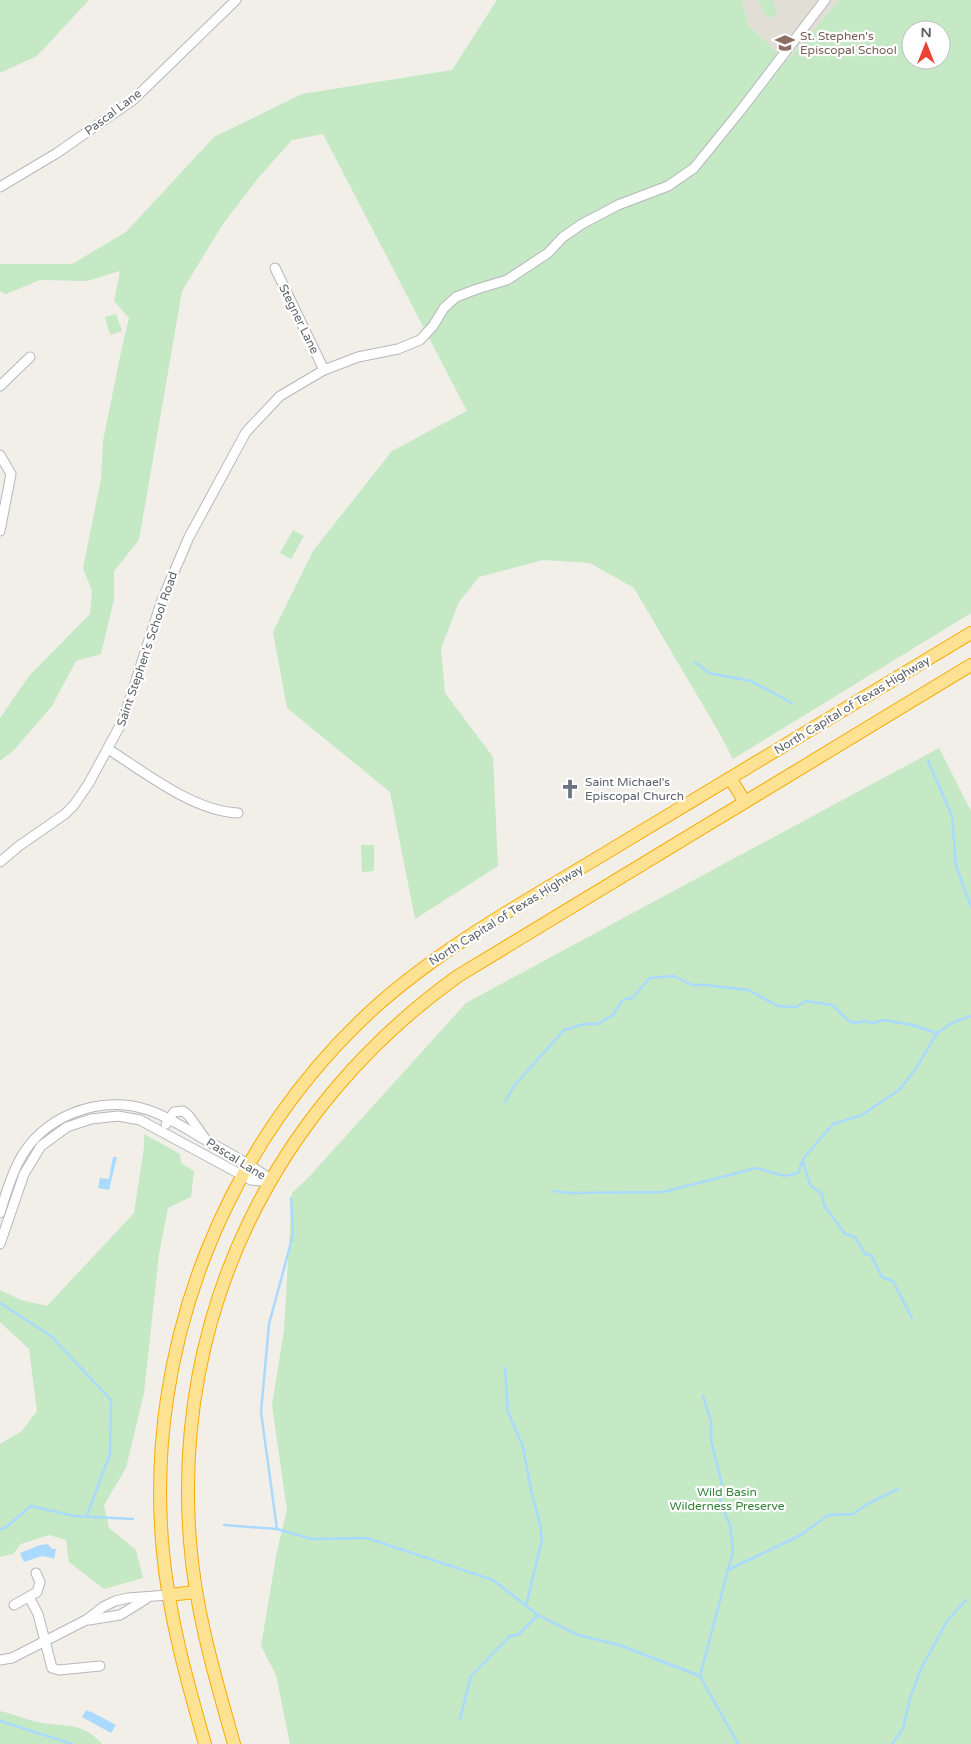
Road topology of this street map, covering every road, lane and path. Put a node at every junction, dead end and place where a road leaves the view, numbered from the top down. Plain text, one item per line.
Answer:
1 (236, 0) edge
2 (824, 0) edge
3 (0, 187) edge
4 (274, 268) dead end
5 (30, 357) dead end
6 (324, 370) junction
7 (0, 386) edge
8 (0, 455) edge
9 (0, 531) edge
10 (971, 633) edge
11 (971, 665) edge
12 (108, 750) junction
13 (730, 778) junction
14 (745, 802) junction
15 (238, 813) dead end
16 (0, 862) edge
17 (148, 1110) junction
18 (169, 1119) junction
19 (143, 1121) junction
20 (46, 1129) junction
21 (162, 1131) junction
22 (52, 1138) junction
23 (210, 1142) junction
24 (245, 1170) junction
25 (270, 1179) junction
26 (5, 1198) junction
27 (14, 1202) junction
28 (0, 1213) edge
29 (0, 1244) edge
30 (36, 1573) dead end
31 (196, 1592) junction
32 (168, 1595) junction
33 (29, 1597) junction
34 (148, 1598) junction
35 (115, 1601) junction
36 (14, 1605) dead end
37 (120, 1615) junction
38 (86, 1620) junction
39 (45, 1641) junction
40 (0, 1660) edge
41 (100, 1666) dead end
42 (204, 1744) edge
43 (234, 1744) edge

1 - 3 street, Pascal Lane
2 - 6 street, Saint Stephen's School Road
4 - 6 street, Stegner Lane
5 - 7 street
6 - 12 street, Saint Stephen's School Road
8 - 9 street
10 - 13 highway, North Capital of Texas Highway
11 - 14 highway
12 - 15 street
12 - 16 street, Saint Stephen's School Road
13 - 14 highway
13 - 24 highway, North Capital of Texas Highway
14 - 25 highway
17 - 18 street, Pascal Lane
17 - 19 street
17 - 20 street, Pascal Lane
18 - 21 street
18 - 23 street, Pascal Lane
18 - 23 street
19 - 21 street, Pascal Lane
19 - 22 street, Pascal Lane
20 - 22 street
20 - 26 street, Pascal Lane
21 - 24 street, Pascal Lane
22 - 27 street, Pascal Lane
23 - 24 street, Pascal Lane
24 - 25 street, Pascal Lane
24 - 32 highway, North Capital of Texas Highway
25 - 31 highway
26 - 27 street
26 - 28 street, Pascal Lane
27 - 29 street, Pascal Lane
30 - 33 street
31 - 32 highway
31 - 43 highway
32 - 34 street
32 - 42 highway, North Capital of Texas Highway
33 - 36 street
33 - 39 street
34 - 35 street
34 - 37 street
35 - 37 street
35 - 38 street
37 - 38 street
38 - 39 street
39 - 40 street
39 - 41 street

